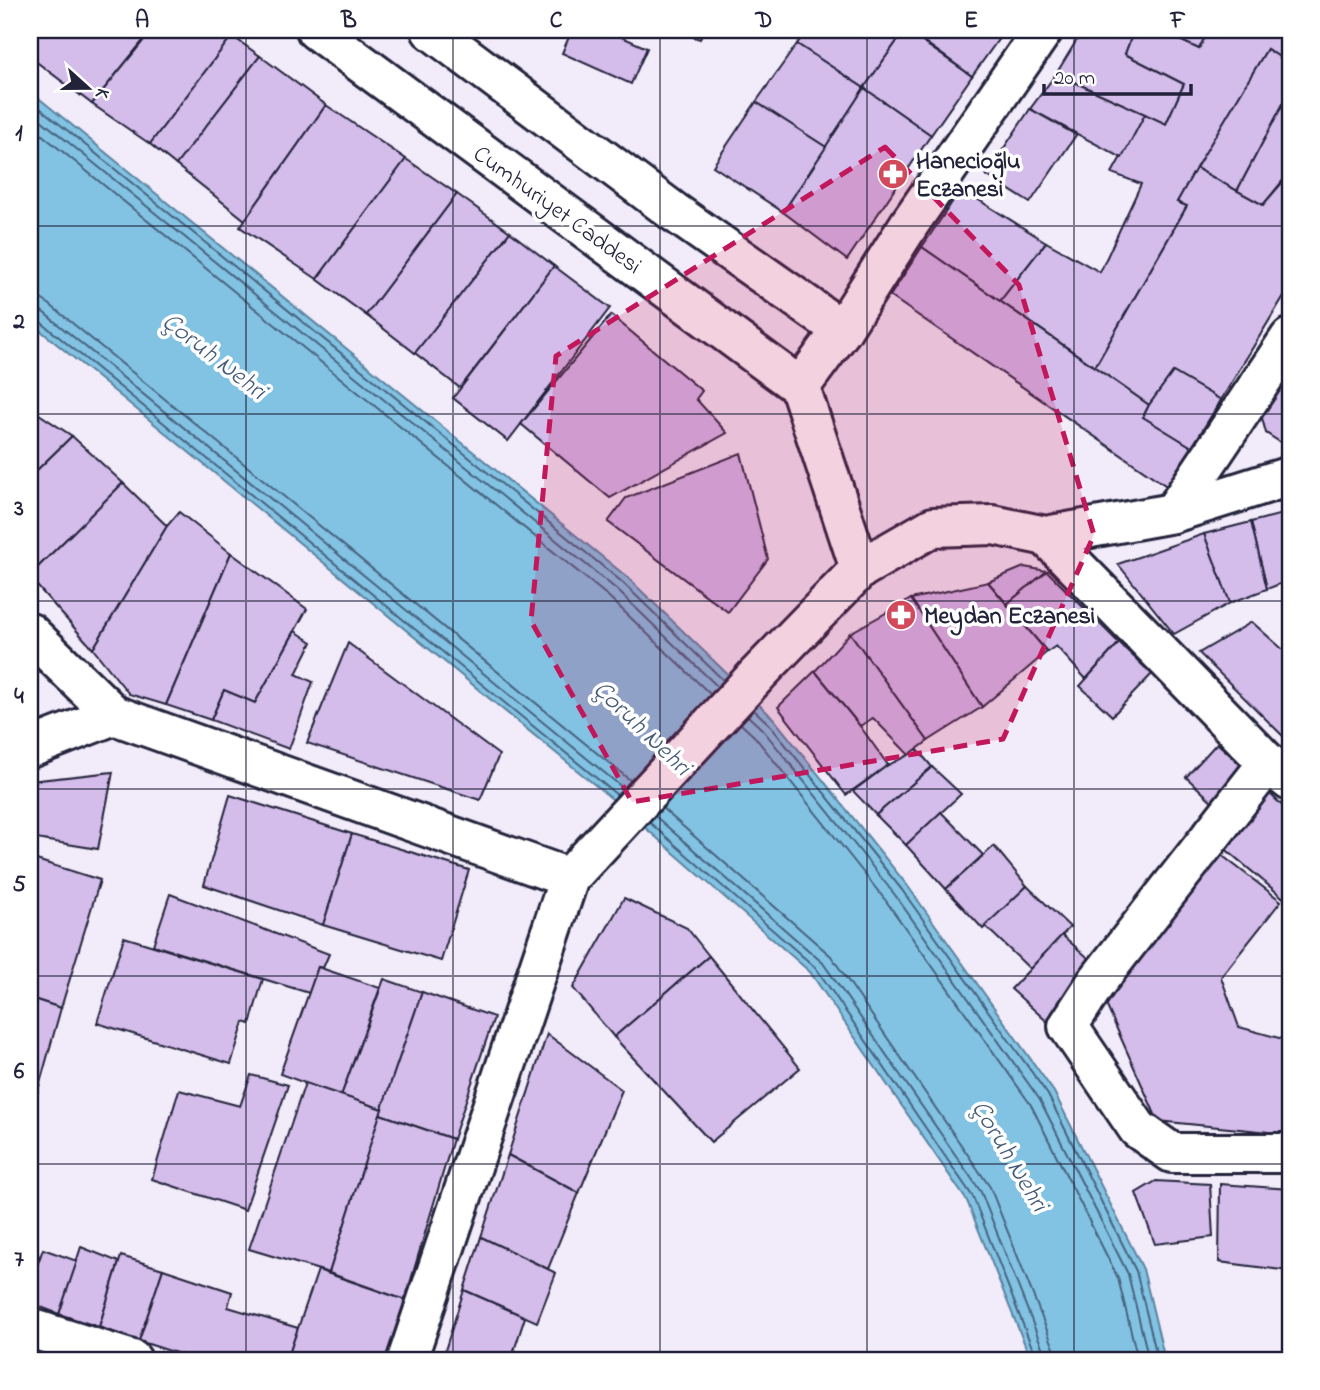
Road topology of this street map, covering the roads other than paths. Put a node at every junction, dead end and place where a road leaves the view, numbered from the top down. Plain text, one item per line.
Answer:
1 (316, 30) edge
2 (430, 30) edge
3 (1043, 30) edge
4 (842, 330) junction
5 (1290, 338) edge
6 (800, 387) junction
7 (1290, 476) edge
8 (1173, 513) junction
9 (1046, 536) junction
10 (860, 569) junction
11 (30, 633) edge
12 (114, 715) junction
13 (30, 748) edge
14 (1279, 772) edge
15 (569, 878) junction
16 (1290, 1153) edge
17 (30, 1328) edge
18 (132, 1360) edge
19 (407, 1360) edge

1 - 6 main road, Cumhuriyet Caddesi
2 - 4 main road
3 - 4 main road
4 - 6 main road
5 - 8 main road
6 - 10 main road
7 - 8 main road
8 - 9 main road
9 - 10 main road
9 - 14 main road
10 - 15 main road
11 - 12 main road
12 - 13 main road
12 - 15 main road
14 - 16 main road
15 - 19 main road
17 - 18 main road

